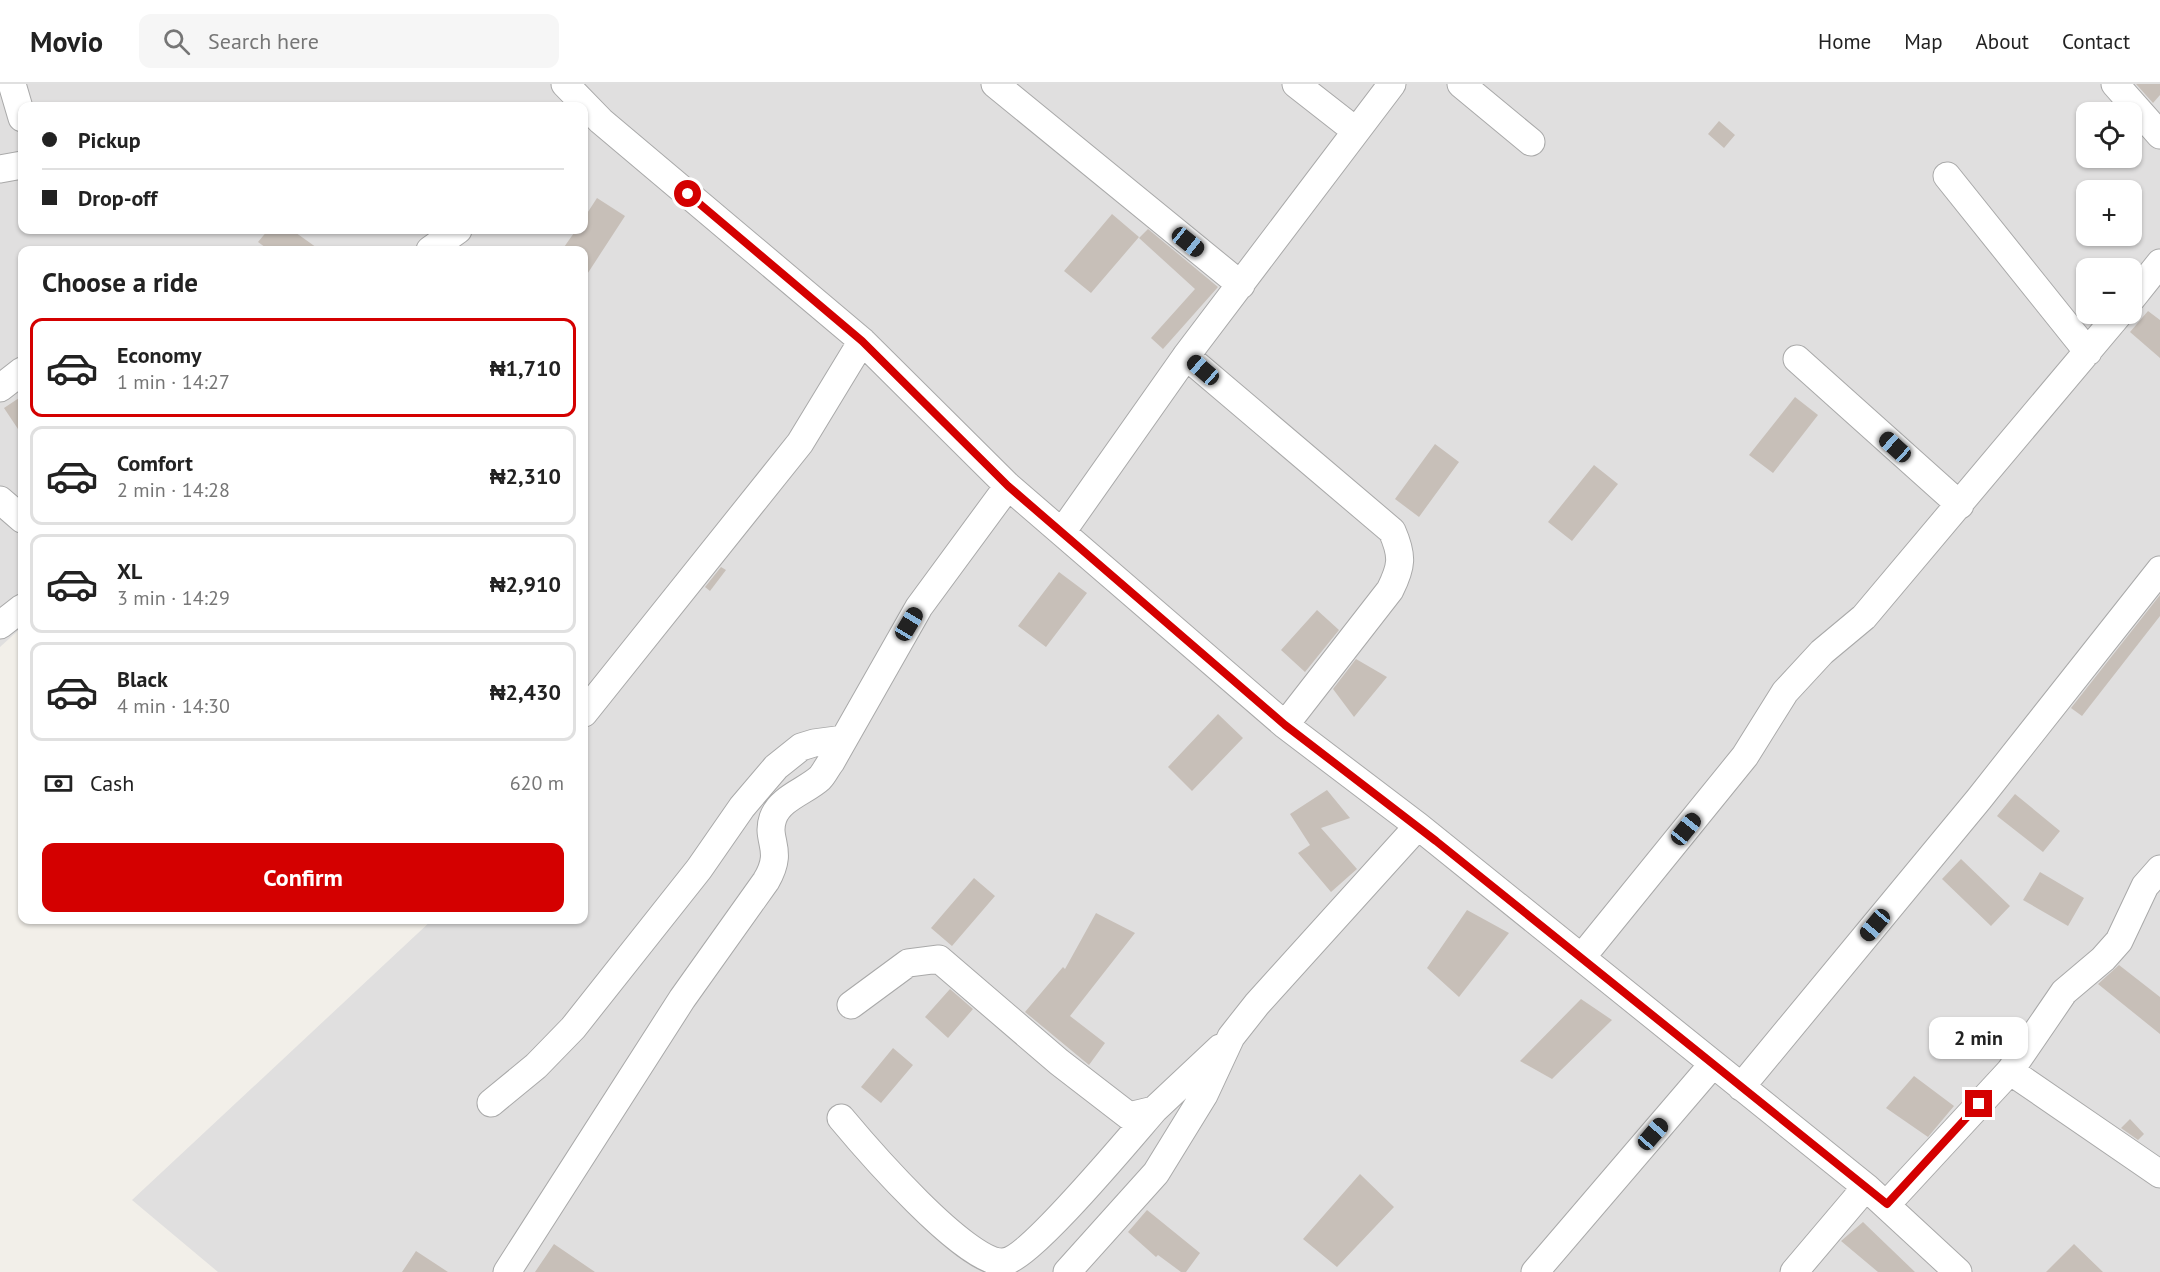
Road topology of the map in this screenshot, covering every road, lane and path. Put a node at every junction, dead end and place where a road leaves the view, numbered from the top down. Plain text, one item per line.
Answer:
1 (12, 84) edge
2 (565, 84) edge
3 (995, 84) edge
4 (1296, 84) edge
5 (1392, 84) edge
6 (1461, 84) edge
7 (2115, 84) edge
8 (576, 102) edge
9 (18, 104) edge
10 (592, 127) edge
11 (1356, 131) junction
12 (2160, 135) edge
13 (1531, 142) dead end
14 (18, 166) edge
15 (0, 168) edge
16 (1947, 176) dead end
17 (452, 234) edge
18 (436, 246) edge
19 (2160, 263) edge
20 (1241, 285) junction
21 (2142, 286) edge
22 (2111, 324) edge
23 (862, 341) junction
24 (2088, 352) junction
25 (1186, 356) junction
26 (1797, 359) dead end
27 (18, 374) edge
28 (0, 388) edge
29 (1008, 486) junction
30 (0, 500) edge
31 (1960, 506) junction
32 (18, 516) edge
33 (1062, 532) junction
34 (2160, 570) edge
35 (18, 611) edge
36 (0, 625) edge
37 (588, 708) edge
38 (1285, 725) junction
39 (844, 739) junction
40 (1418, 826) junction
41 (2160, 868) edge
42 (1582, 957) junction
43 (851, 1005) dead end
44 (1231, 1037) junction
45 (1713, 1064) junction
46 (2010, 1071) junction
47 (1741, 1087) junction
48 (491, 1103) dead end
49 (1154, 1110) junction
50 (841, 1118) dead end
51 (2160, 1174) edge
52 (1866, 1187) junction
53 (1887, 1204) junction
54 (507, 1272) edge
55 (1067, 1272) edge
56 (1535, 1272) edge
57 (1794, 1272) edge
58 (1958, 1272) edge

1 - 9 street
2 - 8 street
3 - 20 street
4 - 11 street
5 - 11 street
6 - 13 street
7 - 12 street
10 - 23 street
11 - 20 street
14 - 15 street
16 - 24 street
17 - 18 street
19 - 21 street
20 - 25 street
22 - 24 street
23 - 29 street
23 - 37 street
24 - 31 street
25 - 33 street
25 - 38 street
26 - 31 street
27 - 28 street
29 - 33 street
29 - 39 street
30 - 32 street
31 - 42 street
33 - 38 street
34 - 47 street
35 - 36 street
38 - 40 street
39 - 48 street
39 - 54 street
40 - 42 street
40 - 44 street
41 - 46 street
42 - 45 street
43 - 49 street
44 - 49 street
44 - 55 street
45 - 47 street
45 - 56 street
46 - 51 street
46 - 53 street
47 - 52 street
49 - 50 street
52 - 53 street
52 - 57 street
53 - 58 street

